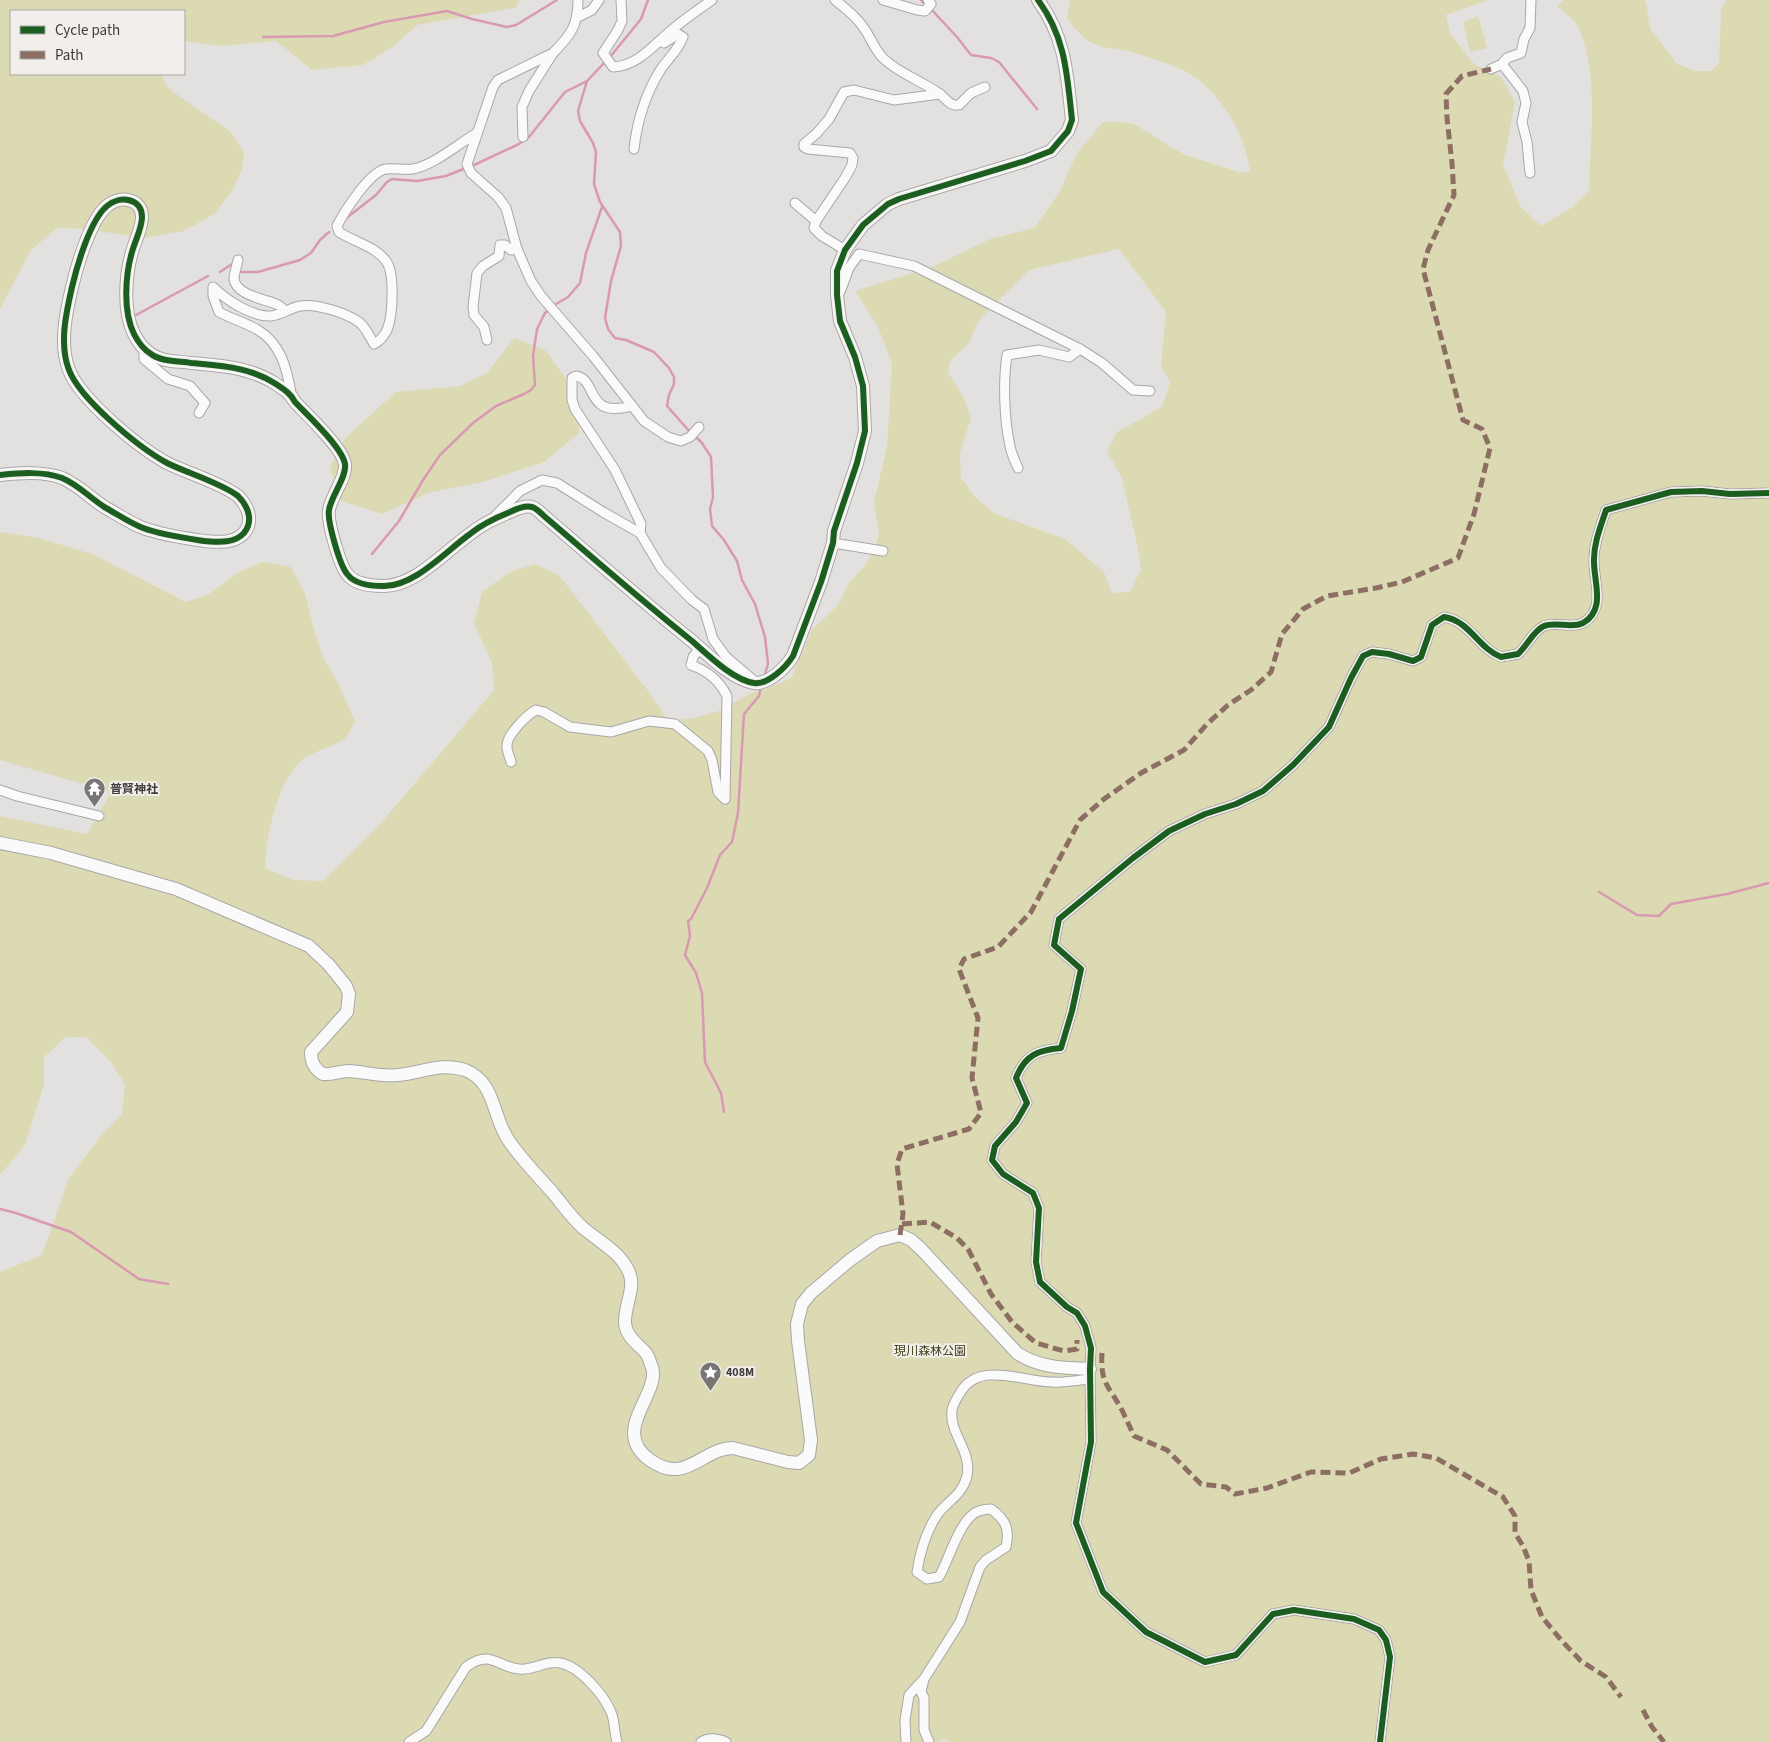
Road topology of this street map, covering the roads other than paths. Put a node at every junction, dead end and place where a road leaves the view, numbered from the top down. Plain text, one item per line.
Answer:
1 (578, 0) edge
2 (599, 0) edge
3 (622, 0) edge
4 (712, 0) edge
5 (835, 0) edge
6 (883, 0) edge
7 (1038, 0) edge
8 (1531, 0) edge
9 (928, 5) edge
10 (578, 17) junction
11 (553, 53) junction
12 (644, 56) junction
13 (1502, 64) junction
14 (1491, 69) dead end
15 (985, 87) dead end
16 (940, 94) junction
17 (477, 133) junction
18 (523, 137) dead end
19 (634, 149) dead end
20 (1530, 173) dead end
21 (795, 203) dead end
22 (816, 221) junction
23 (518, 249) junction
24 (845, 250) junction
25 (238, 260) dead end
26 (837, 295) junction
27 (285, 311) junction
28 (487, 340) dead end
29 (144, 348) junction
30 (1080, 349) junction
31 (1150, 391) dead end
32 (291, 393) junction
33 (632, 406) junction
34 (199, 413) dead end
35 (695, 432) dead end
36 (1018, 468) dead end
37 (0, 475) edge
38 (1769, 494) edge
39 (492, 519) junction
40 (640, 532) junction
41 (833, 543) junction
42 (883, 551) dead end
43 (700, 648) junction
44 (756, 683) junction
45 (511, 762) dead end
46 (0, 790) edge
47 (99, 816) dead end
48 (0, 843) edge
49 (1090, 1374) junction
50 (924, 1679) junction
51 (409, 1742) edge
52 (617, 1742) edge
53 (701, 1742) edge
54 (726, 1742) edge
55 (906, 1742) edge
56 (929, 1742) edge
57 (1380, 1742) edge

1 - 10 street
2 - 10 street
3 - 12 street
4 - 12 street
5 - 16 street
6 - 9 street
7 - 24 street
8 - 13 street
10 - 11 street
11 - 17 street
11 - 18 street
12 - 19 street
13 - 14 street
13 - 20 street
15 - 16 street
16 - 22 street
17 - 23 street
17 - 27 street
21 - 22 street
22 - 24 street
23 - 28 street
23 - 33 street
24 - 26 street
25 - 27 street
26 - 30 street
26 - 41 street
27 - 32 street
29 - 32 street
29 - 34 street
29 - 37 street
30 - 31 street
30 - 36 street
32 - 39 street
33 - 35 street
33 - 40 street
38 - 49 street
39 - 40 street
39 - 43 street
40 - 44 street
41 - 42 street
41 - 44 street
43 - 44 street
43 - 45 street
46 - 47 street
48 - 49 street
49 - 50 street
49 - 57 street
50 - 55 street
50 - 56 street
51 - 52 street
53 - 54 street

